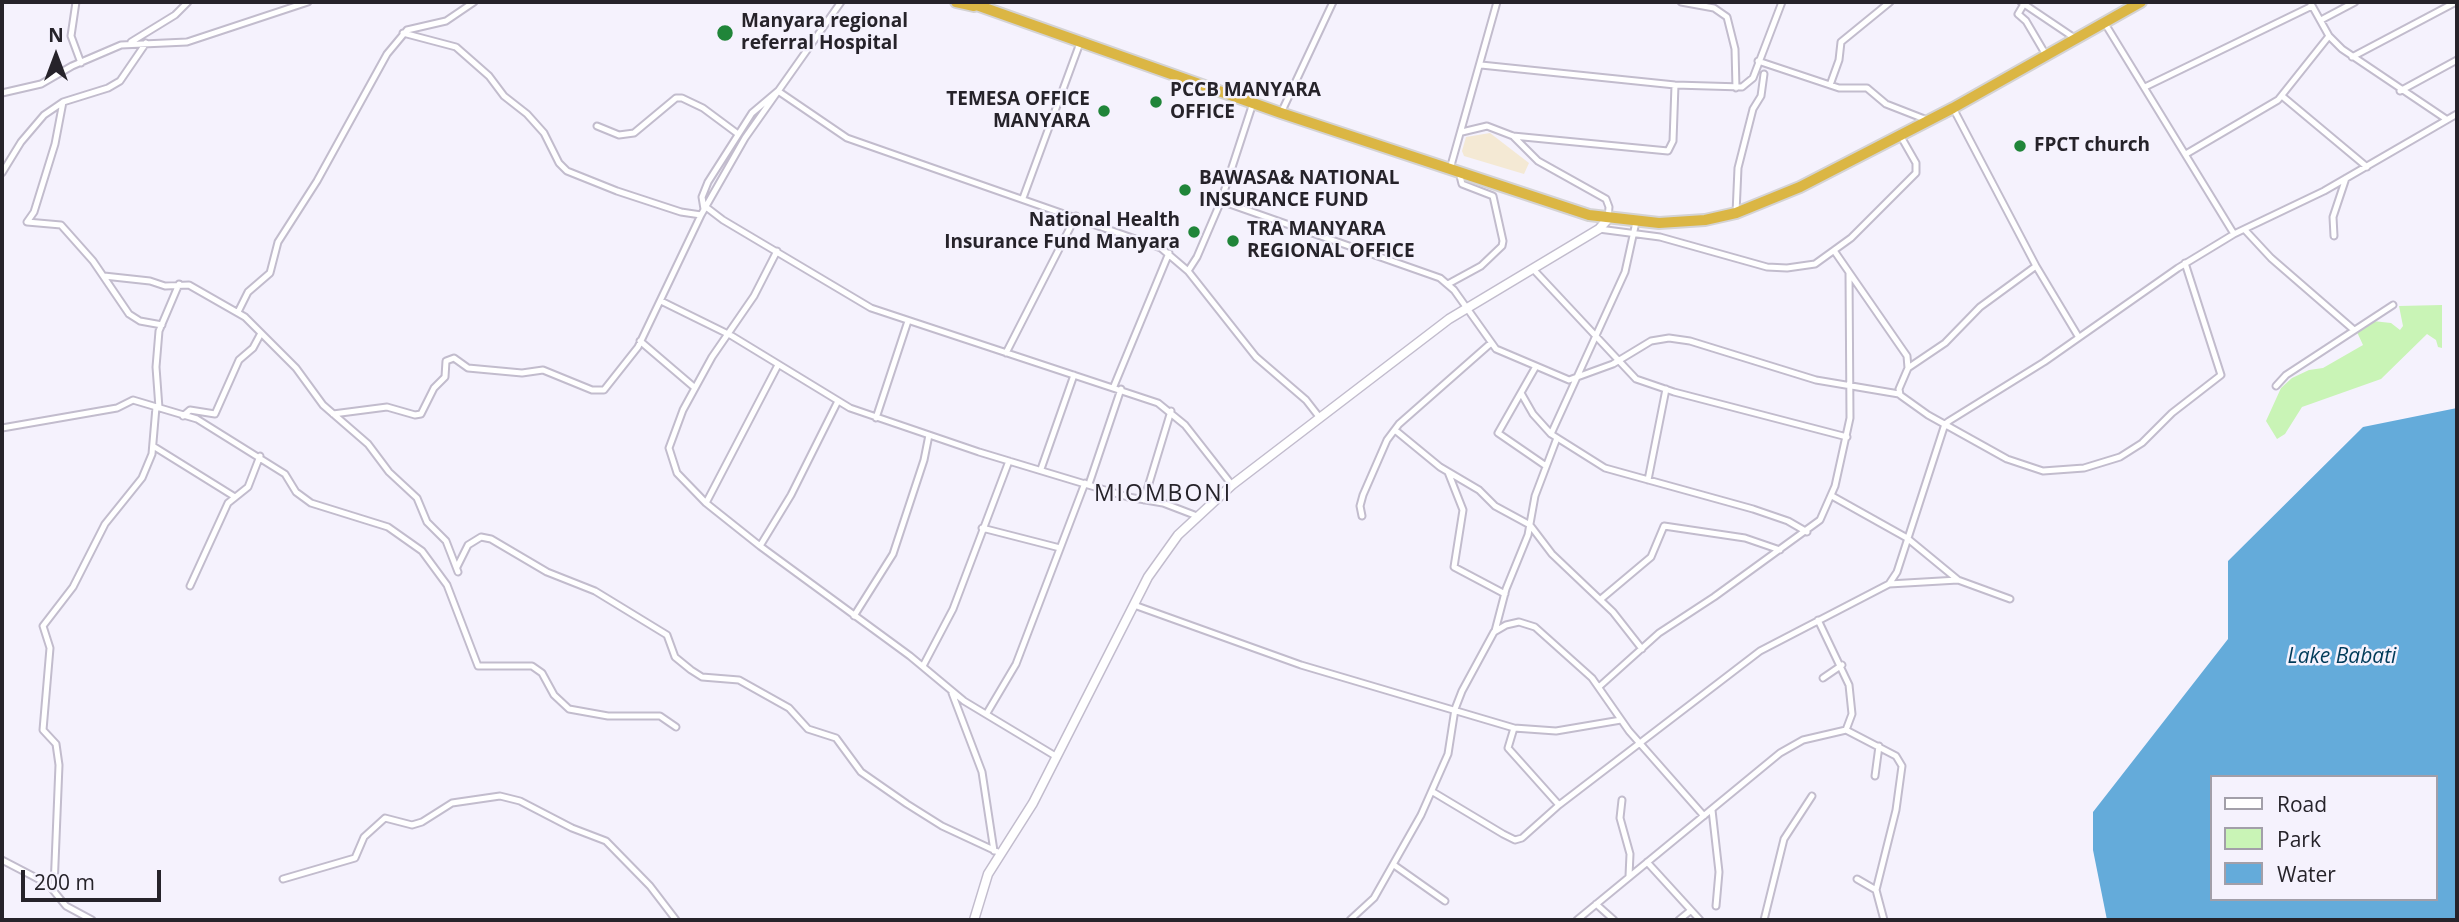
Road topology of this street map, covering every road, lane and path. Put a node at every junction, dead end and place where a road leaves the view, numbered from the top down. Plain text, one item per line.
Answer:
1 (76, 2) edge
2 (188, 2) edge
3 (308, 2) edge
4 (474, 2) edge
5 (841, 2) edge
6 (956, 2) edge
7 (968, 2) edge
8 (1333, 2) edge
9 (1497, 2) edge
10 (1681, 2) edge
11 (1782, 2) edge
12 (1890, 2) edge
13 (2139, 2) edge
14 (2355, 2) edge
15 (2456, 2) edge
16 (2022, 3) edge
17 (2311, 4) edge
18 (987, 9) junction
19 (2321, 20) junction
20 (2104, 22) junction
21 (403, 33) junction
22 (2329, 36) junction
23 (2076, 38) junction
24 (129, 43) junction
25 (146, 43) junction
26 (1080, 43) junction
27 (2046, 55) junction
28 (2352, 57) junction
29 (2457, 60) edge
30 (1758, 61) junction
31 (81, 63) junction
32 (1481, 65) junction
33 (1773, 66) junction
34 (1764, 74) junction
35 (1753, 78) junction
36 (1675, 85) junction
37 (1830, 85) junction
38 (2145, 87) junction
39 (1736, 88) junction
40 (778, 91) junction
41 (2400, 91) junction
42 (2, 93) edge
43 (2282, 96) junction
44 (63, 102) junction
45 (1253, 103) junction
46 (1954, 108) junction
47 (1281, 113) junction
48 (2457, 114) edge
49 (2446, 119) junction
50 (1929, 121) junction
51 (597, 126) dead end
52 (1462, 132) junction
53 (738, 134) junction
54 (1900, 135) junction
55 (1513, 136) junction
56 (2186, 154) junction
57 (2367, 167) junction
58 (1454, 171) junction
59 (2, 173) edge
60 (2346, 178) junction
61 (1023, 198) junction
62 (1221, 201) junction
63 (704, 210) junction
64 (1736, 213) junction
65 (1076, 216) junction
66 (1608, 219) junction
67 (1636, 222) junction
68 (1599, 229) junction
69 (2245, 230) junction
70 (1635, 234) junction
71 (2234, 234) junction
72 (2334, 236) dead end
73 (777, 251) junction
74 (1835, 252) junction
75 (1169, 253) junction
76 (2185, 263) junction
77 (2036, 266) junction
78 (1533, 269) junction
79 (1188, 271) junction
80 (1849, 272) junction
81 (104, 276) junction
82 (179, 284) junction
83 (1448, 284) junction
84 (661, 301) junction
85 (2393, 305) dead end
86 (1466, 307) junction
87 (238, 312) junction
88 (908, 321) junction
89 (162, 325) junction
90 (2354, 330) junction
91 (728, 334) junction
92 (1596, 334) junction
93 (260, 335) junction
94 (2078, 336) junction
95 (640, 341) junction
96 (1491, 343) junction
97 (1006, 353) junction
98 (1621, 360) junction
99 (778, 365) junction
100 (1535, 368) junction
101 (1908, 368) junction
102 (1074, 375) junction
103 (1577, 380) junction
104 (1850, 385) junction
105 (1114, 386) junction
106 (2276, 386) dead end
107 (695, 388) junction
108 (1121, 389) junction
109 (1666, 390) junction
110 (1521, 393) junction
111 (1899, 394) junction
112 (837, 403) junction
113 (157, 407) junction
114 (1171, 411) junction
115 (333, 414) junction
116 (183, 416) junction
117 (876, 418) junction
118 (1320, 418) junction
119 (1945, 424) junction
120 (2, 428) edge
121 (1395, 430) junction
122 (929, 435) junction
123 (1554, 436) junction
124 (1847, 437) junction
125 (153, 446) junction
126 (260, 456) junction
127 (1009, 461) junction
128 (1546, 466) junction
129 (1041, 469) junction
130 (1447, 472) junction
131 (1648, 480) junction
132 (1087, 484) junction
133 (1232, 485) junction
134 (1832, 496) junction
135 (235, 497) junction
136 (1144, 500) junction
137 (706, 503) junction
138 (1197, 516) junction
139 (1362, 516) dead end
140 (1530, 525) junction
141 (982, 528) junction
142 (1807, 532) junction
143 (1907, 538) junction
144 (760, 546) junction
145 (1060, 548) junction
146 (1780, 550) junction
147 (1958, 580) junction
148 (1889, 584) junction
149 (190, 586) dead end
150 (1505, 594) junction
151 (1601, 599) junction
152 (2010, 599) dead end
153 (1134, 605) junction
154 (854, 616) junction
155 (1818, 620) junction
156 (1494, 632) junction
157 (1642, 649) junction
158 (1842, 665) junction
159 (923, 666) junction
160 (1823, 678) dead end
161 (1600, 686) junction
162 (951, 690) junction
163 (1455, 709) junction
164 (987, 713) junction
165 (1621, 720) junction
166 (676, 727) dead end
167 (1514, 728) junction
168 (1846, 730) junction
169 (1640, 743) junction
170 (1879, 746) junction
171 (1057, 757) junction
172 (1875, 776) dead end
173 (1433, 792) junction
174 (1812, 796) dead end
175 (1622, 800) dead end
176 (1559, 805) junction
177 (1712, 810) junction
178 (1704, 816) junction
179 (997, 852) junction
180 (2, 860) edge
181 (1647, 862) junction
182 (1394, 865) junction
183 (1629, 876) junction
184 (283, 879) dead end
185 (1857, 879) dead end
186 (54, 888) junction
187 (1876, 890) junction
188 (1445, 901) dead end
189 (1596, 904) junction
190 (1716, 905) dead end
191 (1690, 911) junction
192 (92, 920) edge
193 (676, 920) edge
194 (974, 920) edge
195 (1350, 920) edge
196 (1577, 920) edge
197 (1614, 920) edge
198 (1679, 920) edge
199 (1700, 920) edge
200 (1764, 920) edge
201 (1884, 920) edge

1 - 31 street
2 - 24 street
3 - 25 street
4 - 21 street
5 - 40 street
6 - 18 highway
7 - 18 highway
8 - 47 street
9 - 32 street
10 - 39 street
11 - 30 street
12 - 37 street
13 - 20 highway
14 - 19 street
15 - 28 street
16 - 23 street
16 - 27 street
17 - 19 street
17 - 38 street
18 - 26 highway
19 - 22 street
20 - 23 highway
20 - 38 street
21 - 63 street
21 - 87 street
22 - 28 street
22 - 43 street
23 - 27 highway
24 - 25 street
24 - 31 street
25 - 44 street
26 - 45 highway
26 - 61 street
27 - 46 highway
28 - 41 street
29 - 41 street
30 - 33 street
30 - 35 street
31 - 42 street
32 - 36 street
32 - 52 street
33 - 34 street
33 - 37 street
34 - 35 street
34 - 64 street
35 - 39 street
36 - 39 street
36 - 55 street
37 - 50 street
38 - 56 street
40 - 53 street
40 - 61 street
40 - 63 street
41 - 49 street
43 - 56 street
43 - 57 street
44 - 59 street
44 - 81 street
45 - 47 highway
45 - 62 street
46 - 50 highway
46 - 77 street
47 - 58 highway
48 - 49 street
49 - 57 street
50 - 54 highway
51 - 53 street
52 - 55 street
52 - 58 street
53 - 63 street
54 - 64 highway
54 - 74 street
55 - 66 street
56 - 71 street
57 - 60 street
58 - 66 highway
58 - 83 street
60 - 69 street
60 - 72 street
61 - 65 street
62 - 79 street
62 - 83 street
63 - 73 street
63 - 84 street
64 - 67 highway
65 - 75 street
65 - 97 street
66 - 67 highway
66 - 68 street
67 - 70 street
68 - 70 street
68 - 78 street
69 - 71 street
69 - 90 street
70 - 74 street
70 - 92 street
71 - 76 street
73 - 88 street
73 - 91 street
74 - 80 street
75 - 79 street
75 - 105 street
76 - 94 street
76 - 119 street
77 - 94 street
77 - 101 street
78 - 86 street
78 - 92 street
79 - 118 street
80 - 101 street
80 - 104 street
81 - 82 street
81 - 89 street
82 - 87 street
82 - 89 street
83 - 86 street
84 - 91 street
84 - 95 street
85 - 90 street
86 - 96 street
86 - 118 street
87 - 93 street
88 - 97 street
88 - 117 street
89 - 113 street
90 - 106 street
91 - 99 street
91 - 107 street
92 - 98 street
92 - 103 street
93 - 115 street
93 - 116 street
94 - 119 street
95 - 107 street
95 - 115 street
96 - 100 street
96 - 121 street
97 - 102 street
98 - 103 street
98 - 104 street
98 - 109 street
99 - 112 street
99 - 137 street
100 - 103 street
100 - 110 street
101 - 111 street
102 - 105 street
102 - 129 street
103 - 123 street
104 - 111 street
104 - 124 street
105 - 108 street
107 - 137 street
108 - 114 street
108 - 132 street
109 - 124 street
109 - 131 street
110 - 123 street
110 - 128 street
111 - 119 street
112 - 117 street
112 - 144 street
113 - 116 street
113 - 120 street
113 - 125 street
114 - 133 street
114 - 136 street
115 - 179 street
116 - 126 street
117 - 122 street
118 - 133 street
119 - 143 street
121 - 130 street
121 - 139 street
122 - 127 street
122 - 154 street
123 - 128 street
123 - 131 street
124 - 134 street
125 - 135 street
125 - 186 street
126 - 135 street
126 - 166 street
127 - 129 street
127 - 141 street
128 - 140 street
129 - 132 street
130 - 140 street
130 - 150 street
131 - 142 street
132 - 136 street
132 - 145 street
133 - 138 street
134 - 142 street
134 - 143 street
135 - 149 street
136 - 138 street
137 - 144 street
138 - 153 street
140 - 150 street
140 - 151 street
141 - 145 street
141 - 159 street
142 - 146 street
143 - 147 street
143 - 148 street
144 - 154 street
145 - 164 street
146 - 151 street
146 - 157 street
147 - 148 street
147 - 152 street
148 - 155 street
150 - 156 street
151 - 157 street
153 - 163 street
153 - 171 street
154 - 159 street
155 - 158 street
155 - 169 street
156 - 161 street
156 - 163 street
157 - 161 street
158 - 160 street
158 - 168 street
159 - 162 street
161 - 165 street
162 - 164 street
162 - 179 street
163 - 167 street
163 - 173 street
164 - 171 street
165 - 167 street
165 - 169 street
167 - 176 street
168 - 170 street
168 - 177 street
169 - 176 street
169 - 178 street
170 - 172 street
170 - 187 street
171 - 179 street
173 - 176 street
173 - 182 street
174 - 200 street
175 - 183 street
177 - 178 street
177 - 190 street
178 - 181 street
179 - 194 street
180 - 186 street
181 - 183 street
181 - 191 street
182 - 188 street
182 - 195 street
183 - 189 street
184 - 193 street
185 - 187 street
186 - 192 street
187 - 201 street
189 - 196 street
189 - 197 street
191 - 198 street
191 - 199 street

